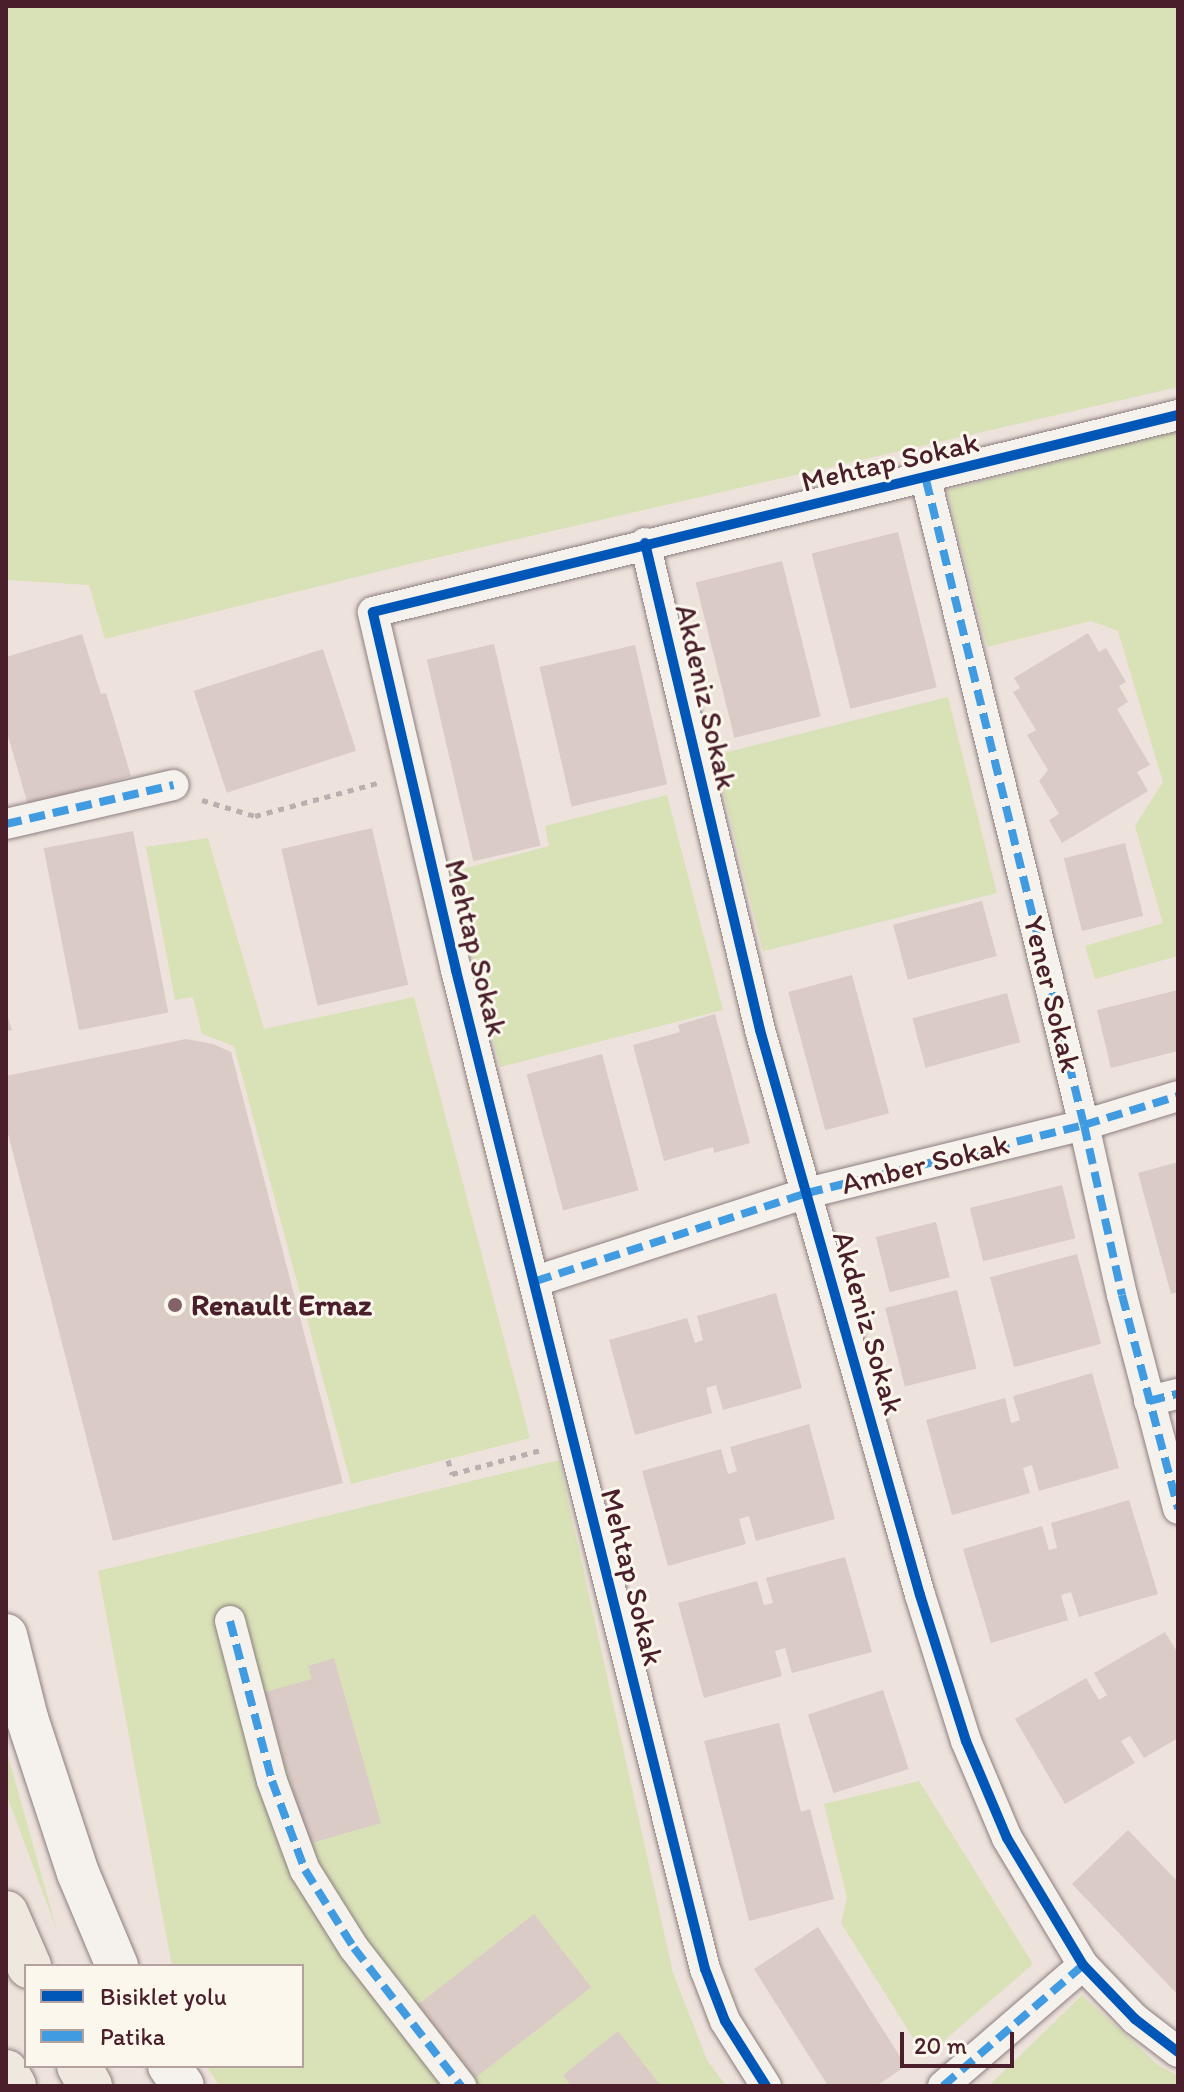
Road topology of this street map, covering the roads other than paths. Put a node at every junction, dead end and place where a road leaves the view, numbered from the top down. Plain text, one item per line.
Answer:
1 (1178, 415) edge
2 (926, 480) junction
3 (645, 543) junction
4 (174, 785) road end
5 (6, 824) edge
6 (1178, 1096) edge
7 (1084, 1125) junction
8 (807, 1193) junction
9 (536, 1281) junction
10 (1178, 1394) edge
11 (1149, 1401) junction
12 (1178, 1509) edge
13 (230, 1621) dead end
14 (6, 1635) edge
15 (6, 1913) edge
16 (28, 1964) edge
17 (116, 1964) edge
18 (1083, 1965) junction
19 (1178, 2052) edge
20 (80, 2068) edge
21 (170, 2068) edge
22 (6, 2072) edge
23 (14, 2086) edge
24 (90, 2086) edge
25 (183, 2086) edge
26 (461, 2086) edge
27 (766, 2086) edge
28 (943, 2086) edge

1 - 2 street, Mehtap Sokak
2 - 3 street, Mehtap Sokak
2 - 7 street, Yener Sokak
3 - 8 street, Akdeniz Sokak
3 - 9 street, Mehtap Sokak
4 - 5 street
6 - 7 street, Amber Sokak
7 - 8 street, Amber Sokak
7 - 11 street, Yener Sokak
8 - 9 street, Amber Sokak
8 - 18 street, Akdeniz Sokak
9 - 27 street, Mehtap Sokak
10 - 11 street
11 - 12 street, Yener Sokak
13 - 26 street
14 - 17 main road
15 - 16 highway
18 - 19 street, Akdeniz Sokak
18 - 28 street
20 - 24 highway
21 - 25 main road
22 - 23 highway

